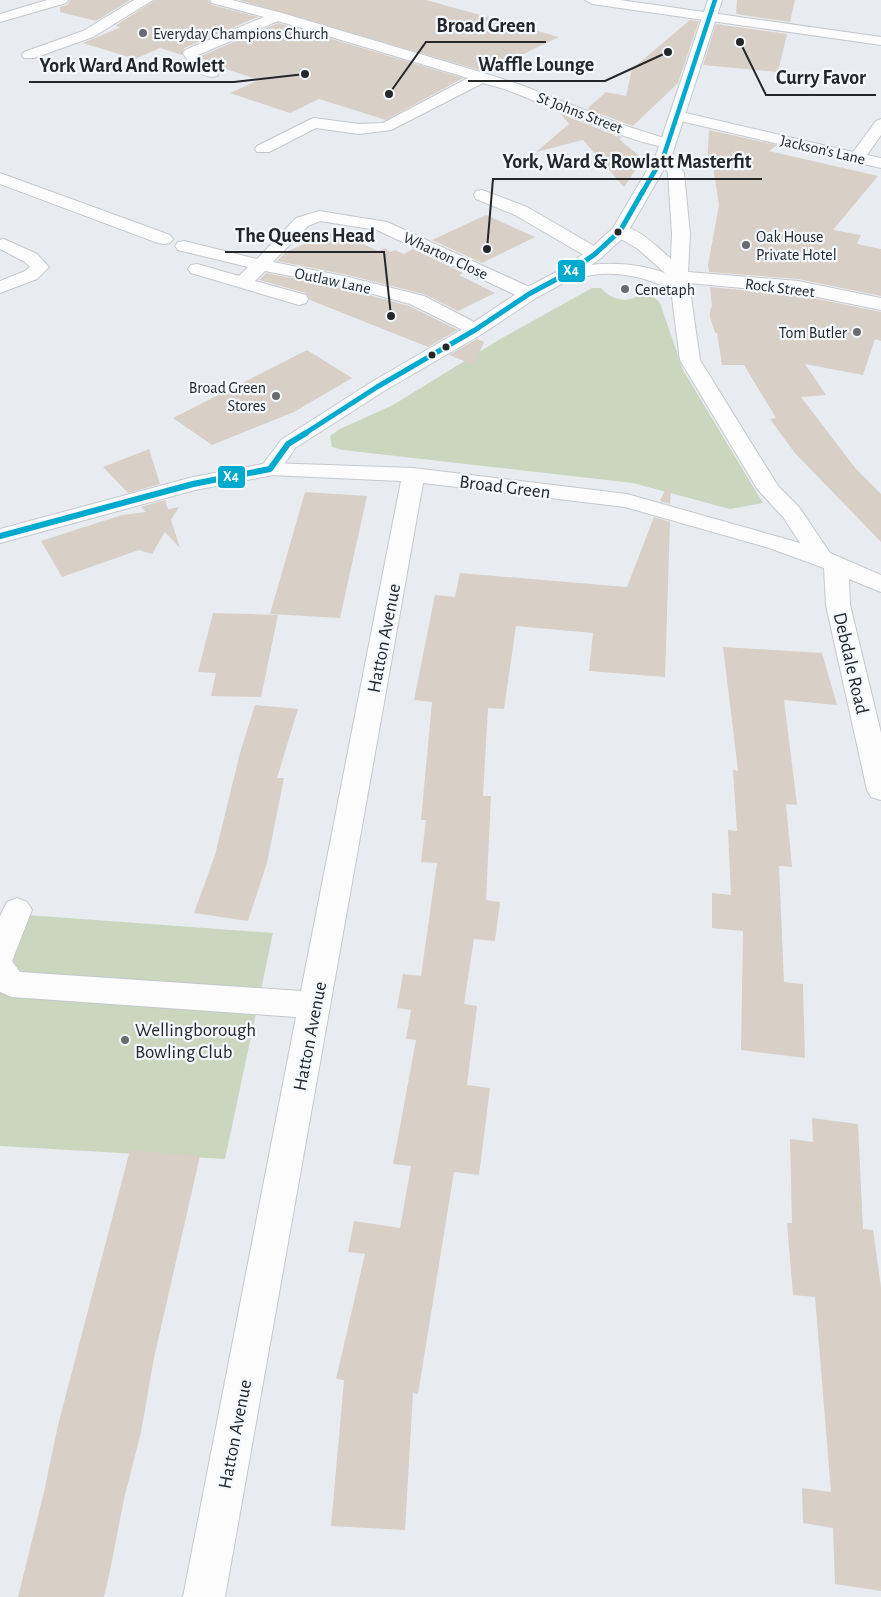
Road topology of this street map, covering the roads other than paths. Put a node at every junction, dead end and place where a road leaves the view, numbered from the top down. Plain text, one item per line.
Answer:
1 (61, 0) edge
2 (146, 0) edge
3 (217, 0) edge
4 (592, 0) edge
5 (714, 0) edge
6 (0, 6) edge
7 (24, 12) junction
8 (709, 16) junction
9 (0, 18) edge
10 (284, 18) junction
11 (881, 41) edge
12 (29, 55) dead end
13 (212, 73) dead end
14 (482, 77) junction
15 (677, 116) junction
16 (881, 124) edge
17 (263, 149) dead end
18 (666, 149) junction
19 (857, 157) junction
20 (881, 163) edge
21 (0, 178) edge
22 (482, 195) dead end
23 (620, 231) junction
24 (164, 239) dead end
25 (4, 244) dead end
26 (184, 246) dead end
27 (595, 254) junction
28 (260, 265) junction
29 (197, 269) dead end
30 (568, 273) junction
31 (679, 282) junction
32 (242, 283) junction
33 (0, 287) edge
34 (529, 294) junction
35 (299, 299) dead end
36 (881, 304) edge
37 (475, 330) junction
38 (270, 469) junction
39 (414, 475) junction
40 (769, 490) junction
41 (736, 532) junction
42 (0, 536) edge
43 (829, 561) junction
44 (881, 584) edge
45 (881, 790) edge
46 (17, 910) dead end
47 (0, 954) edge
48 (0, 969) edge
49 (314, 1005) junction
50 (204, 1597) edge

1 - 7 street
2 - 12 street
3 - 10 street, St Johns Street
4 - 8 street
5 - 8 street
6 - 7 street
7 - 9 street
8 - 11 street
8 - 15 street
10 - 13 street
10 - 14 street, St Johns Street
14 - 17 street
14 - 18 street, St Johns Street
15 - 18 street
15 - 19 street, Jackson's Lane
16 - 19 street
18 - 23 street
18 - 31 street
19 - 20 street, Jackson's Lane
21 - 24 street
22 - 27 street
23 - 27 street
23 - 31 street
25 - 33 street
26 - 28 street, Outlaw Lane
27 - 30 street
28 - 32 street, Wharton Close
28 - 34 street, Wharton Close
28 - 37 street, Outlaw Lane
29 - 32 street
30 - 31 street
30 - 34 street
31 - 36 street, Rock Street
31 - 40 street
32 - 35 street
34 - 37 street
37 - 38 street
38 - 39 street, Broad Green
38 - 42 street, Broad Green
39 - 41 street, Broad Green
39 - 49 street, Hatton Avenue
40 - 41 street
40 - 43 street
41 - 43 street, Broad Green
43 - 44 street, Broad Green
43 - 45 street, Debdale Road
46 - 47 street
48 - 49 street
49 - 50 street, Hatton Avenue

